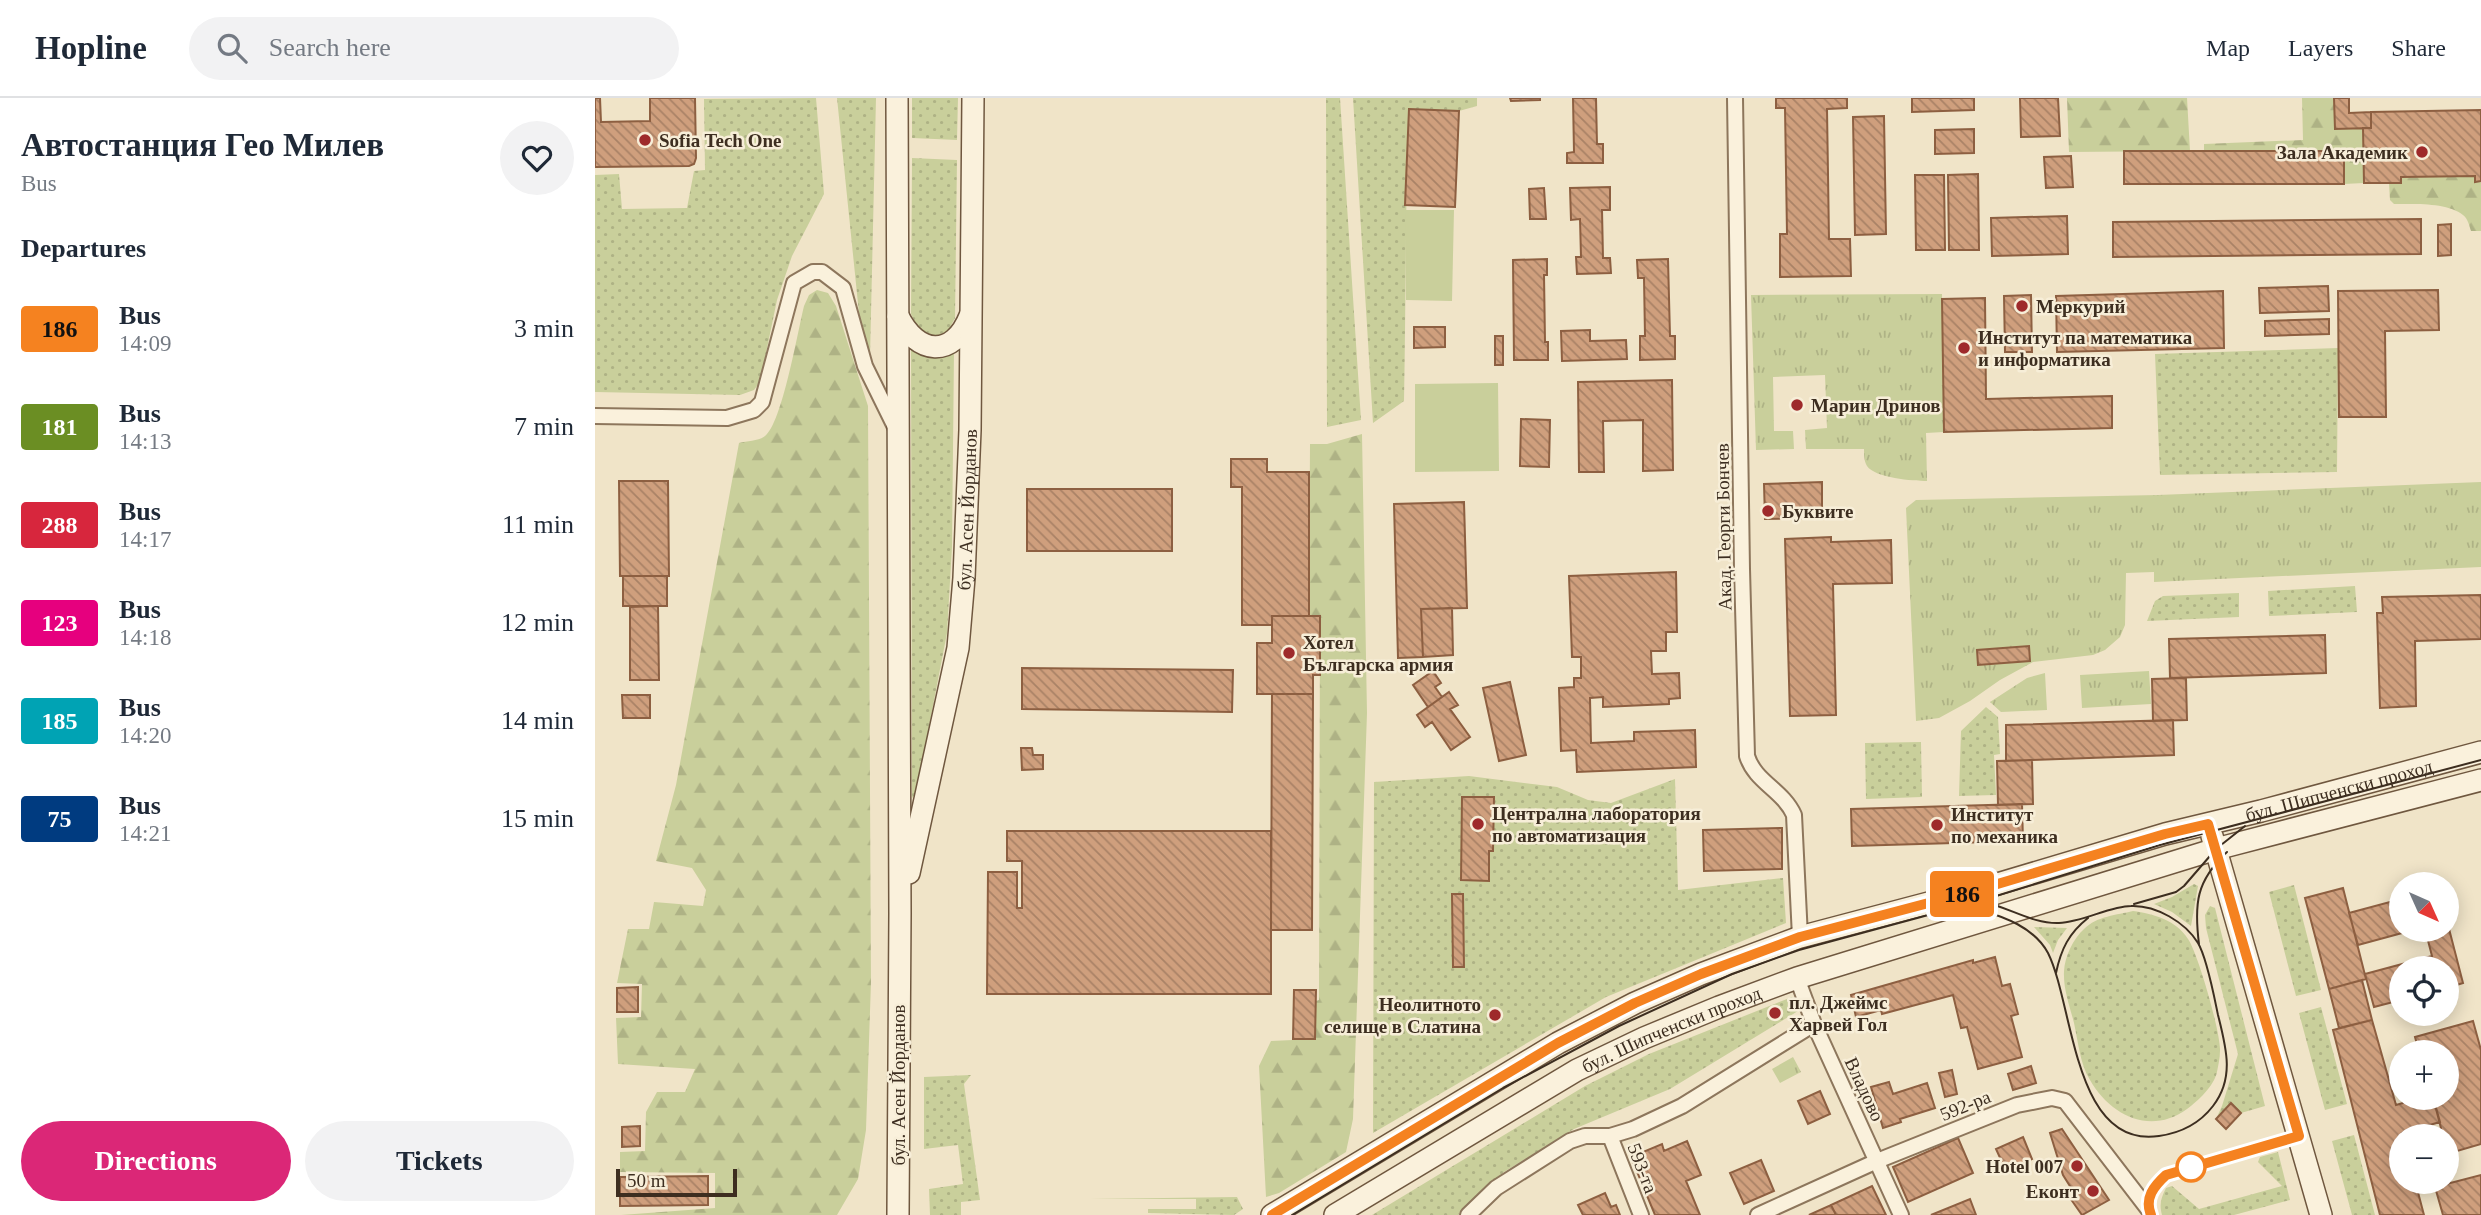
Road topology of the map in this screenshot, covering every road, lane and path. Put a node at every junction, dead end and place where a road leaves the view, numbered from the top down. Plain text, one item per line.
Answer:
1 (897, 98) edge
2 (974, 98) edge
3 (1735, 98) edge
4 (971, 313) junction
5 (897, 314) junction
6 (889, 400) junction
7 (595, 416) edge
8 (2481, 752) edge
9 (2481, 780) edge
10 (2208, 824) junction
11 (2216, 849) junction
12 (900, 913) junction
13 (1800, 937) junction
14 (1797, 978) junction
15 (1814, 1024) junction
16 (1610, 1136) junction
17 (1877, 1161) junction
18 (2148, 1209) dead end
19 (898, 1215) edge
20 (1272, 1215) edge
21 (1335, 1215) edge
22 (1468, 1215) edge
23 (1641, 1215) edge
24 (1758, 1215) edge
25 (1901, 1215) edge
26 (2321, 1215) edge

1 - 5 main road, бул. Асен Йорданов
2 - 4 main road, бул. Асен Йорданов
3 - 13 street, Акад. Георги Бончев
4 - 5 main road
4 - 12 main road, бул. Асен Йорданов
5 - 6 main road, бул. Асен Йорданов
6 - 7 street
6 - 12 main road, бул. Асен Йорданов
8 - 10 main road, бул. Шипченски проход
9 - 11 main road, бул. Шипченски проход
10 - 11 main road
10 - 13 main road, бул. Шипченски проход
11 - 14 main road, бул. Шипченски проход
11 - 26 main road
12 - 19 main road, бул. Асен Йорданов
13 - 20 main road, бул. Шипченски проход
14 - 15 street, Владово
14 - 21 main road, бул. Шипченски проход
15 - 16 street
15 - 17 street, Владово
16 - 22 street
16 - 23 street, 593-та
17 - 18 street, 592-ра
17 - 24 street, 592-ра
17 - 25 street, Владово

